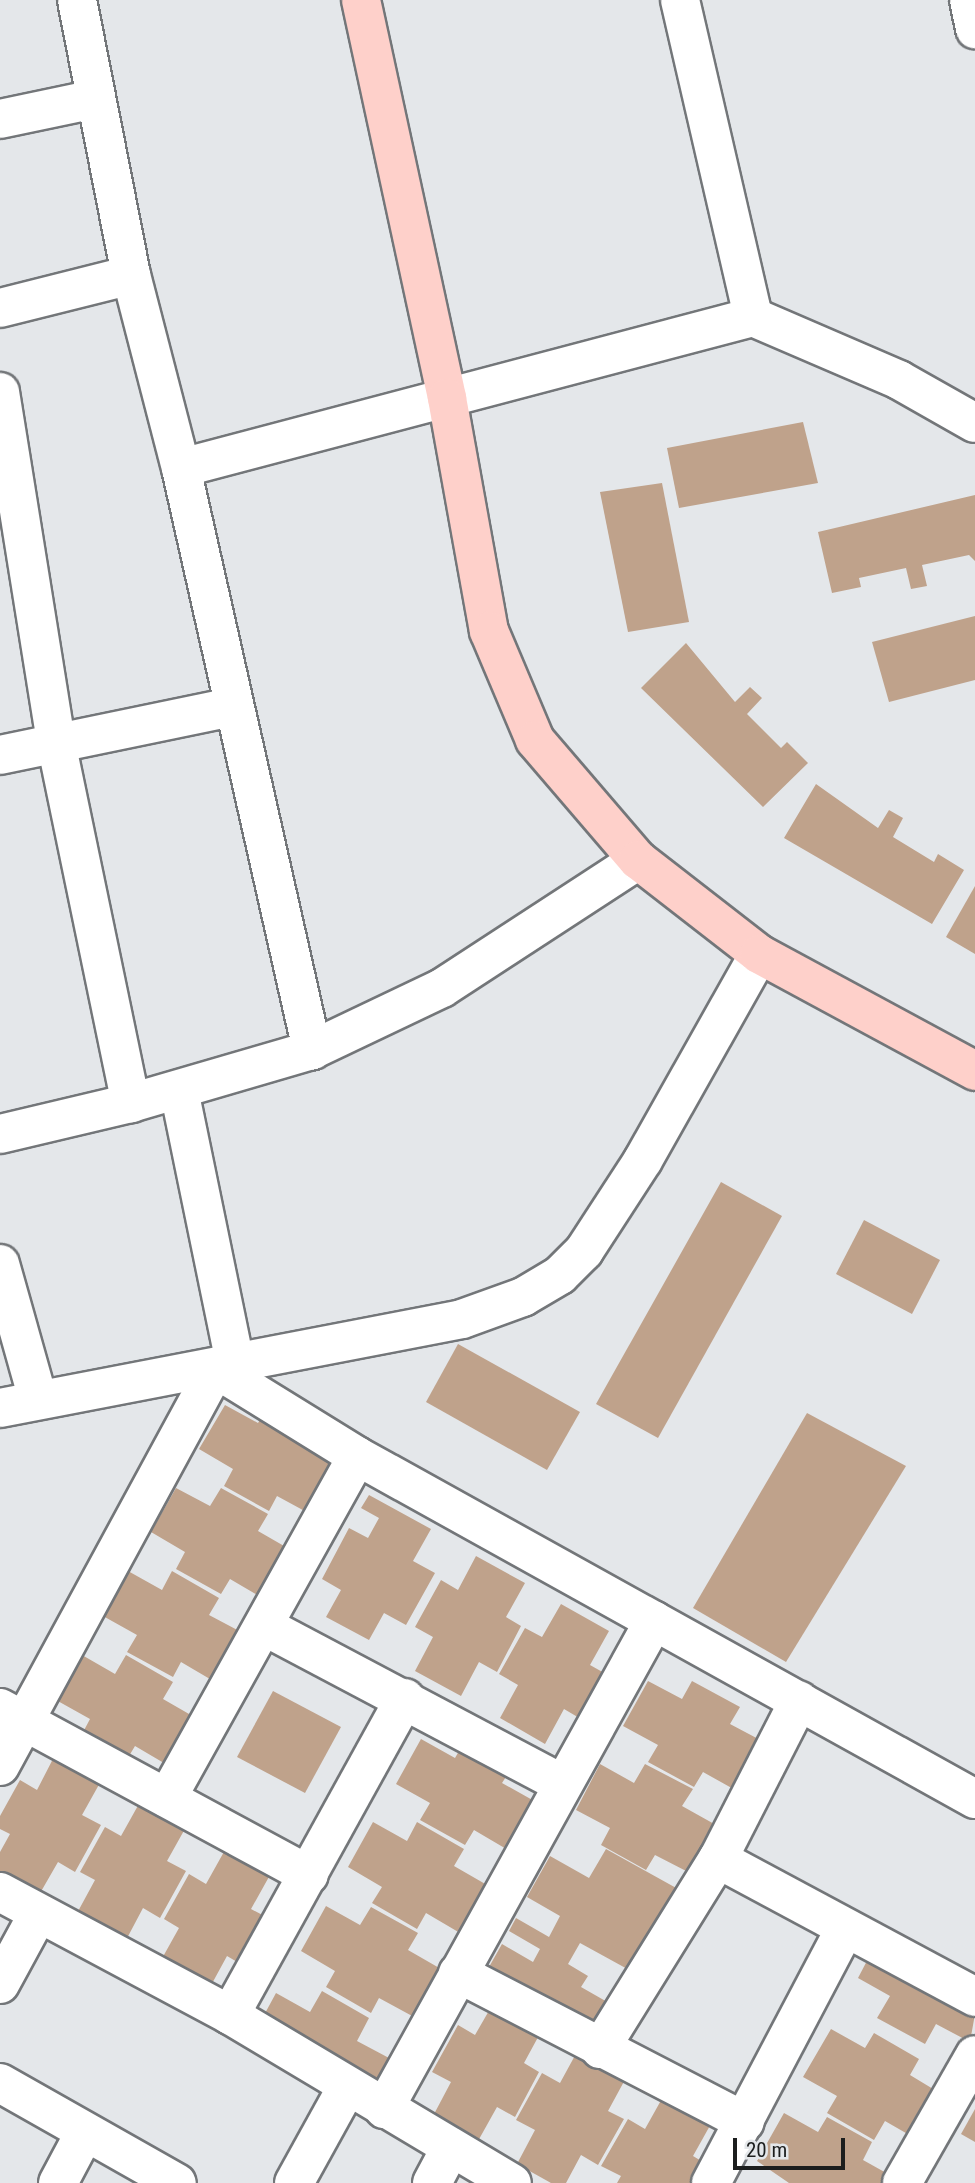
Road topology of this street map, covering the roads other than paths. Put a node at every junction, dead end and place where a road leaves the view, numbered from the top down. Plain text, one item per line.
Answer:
1 (77, 0) edge
2 (361, 0) edge
3 (680, 0) edge
4 (969, 0) edge
5 (975, 29) edge
6 (95, 99) junction
7 (0, 119) edge
8 (131, 275) junction
9 (0, 308) edge
10 (753, 317) junction
11 (0, 392) edge
12 (447, 398) junction
13 (975, 423) edge
14 (181, 468) junction
15 (232, 707) junction
16 (56, 742) junction
17 (0, 755) edge
18 (638, 860) junction
19 (759, 954) junction
20 (312, 1049) junction
21 (975, 1071) edge
22 (179, 1090) junction
23 (131, 1103) junction
24 (0, 1134) edge
25 (0, 1264) edge
26 (225, 1364) junction
27 (37, 1399) junction
28 (0, 1408) edge
29 (357, 1456) junction
30 (654, 1621) junction
31 (264, 1626) junction
32 (405, 1698) junction
33 (799, 1701) junction
34 (12, 1715) edge
35 (0, 1766) edge
36 (563, 1784) junction
37 (167, 1798) junction
38 (975, 1799) edge
39 (718, 1859) junction
40 (309, 1875) junction
41 (0, 1892) edge
42 (38, 1914) junction
43 (845, 1928) junction
44 (458, 1973) junction
45 (0, 1984) edge
46 (975, 1997) edge
47 (230, 2015) junction
48 (600, 2049) junction
49 (975, 2055) edge
50 (0, 2083) edge
51 (347, 2087) junction
52 (384, 2109) junction
53 (746, 2122) junction
54 (84, 2134) junction
55 (451, 2148) junction
56 (58, 2183) edge
57 (177, 2183) edge
58 (294, 2183) edge
59 (432, 2183) edge
60 (512, 2183) edge
61 (711, 2183) edge
62 (902, 2183) edge

1 - 6 street
2 - 12 main road
3 - 10 street
4 - 5 street
6 - 7 street
6 - 8 street
8 - 9 street
8 - 14 street
10 - 12 street
10 - 13 street
11 - 16 street
12 - 14 street
12 - 18 main road
14 - 15 street
15 - 16 street
15 - 20 street
16 - 17 street
16 - 23 street
18 - 19 main road
18 - 20 street
19 - 21 main road
19 - 26 street
20 - 22 street
22 - 23 street
22 - 26 street
23 - 24 street
25 - 27 street
26 - 27 street
26 - 29 street
26 - 34 street
27 - 28 street
29 - 30 street
29 - 31 street
30 - 33 street
30 - 36 street
31 - 32 street
31 - 37 street
32 - 36 street
32 - 40 street
33 - 38 street
33 - 39 street
34 - 35 street
34 - 37 street
36 - 44 street
37 - 40 street
39 - 43 street
39 - 48 street
40 - 47 street
41 - 42 street
42 - 45 street
42 - 47 street
43 - 46 street
43 - 53 street
44 - 48 street
44 - 52 street
47 - 51 street
48 - 53 street
49 - 62 street
50 - 54 street
51 - 52 street
51 - 58 street
52 - 55 street
53 - 61 street
54 - 56 street
54 - 57 street
55 - 59 street
55 - 60 street

